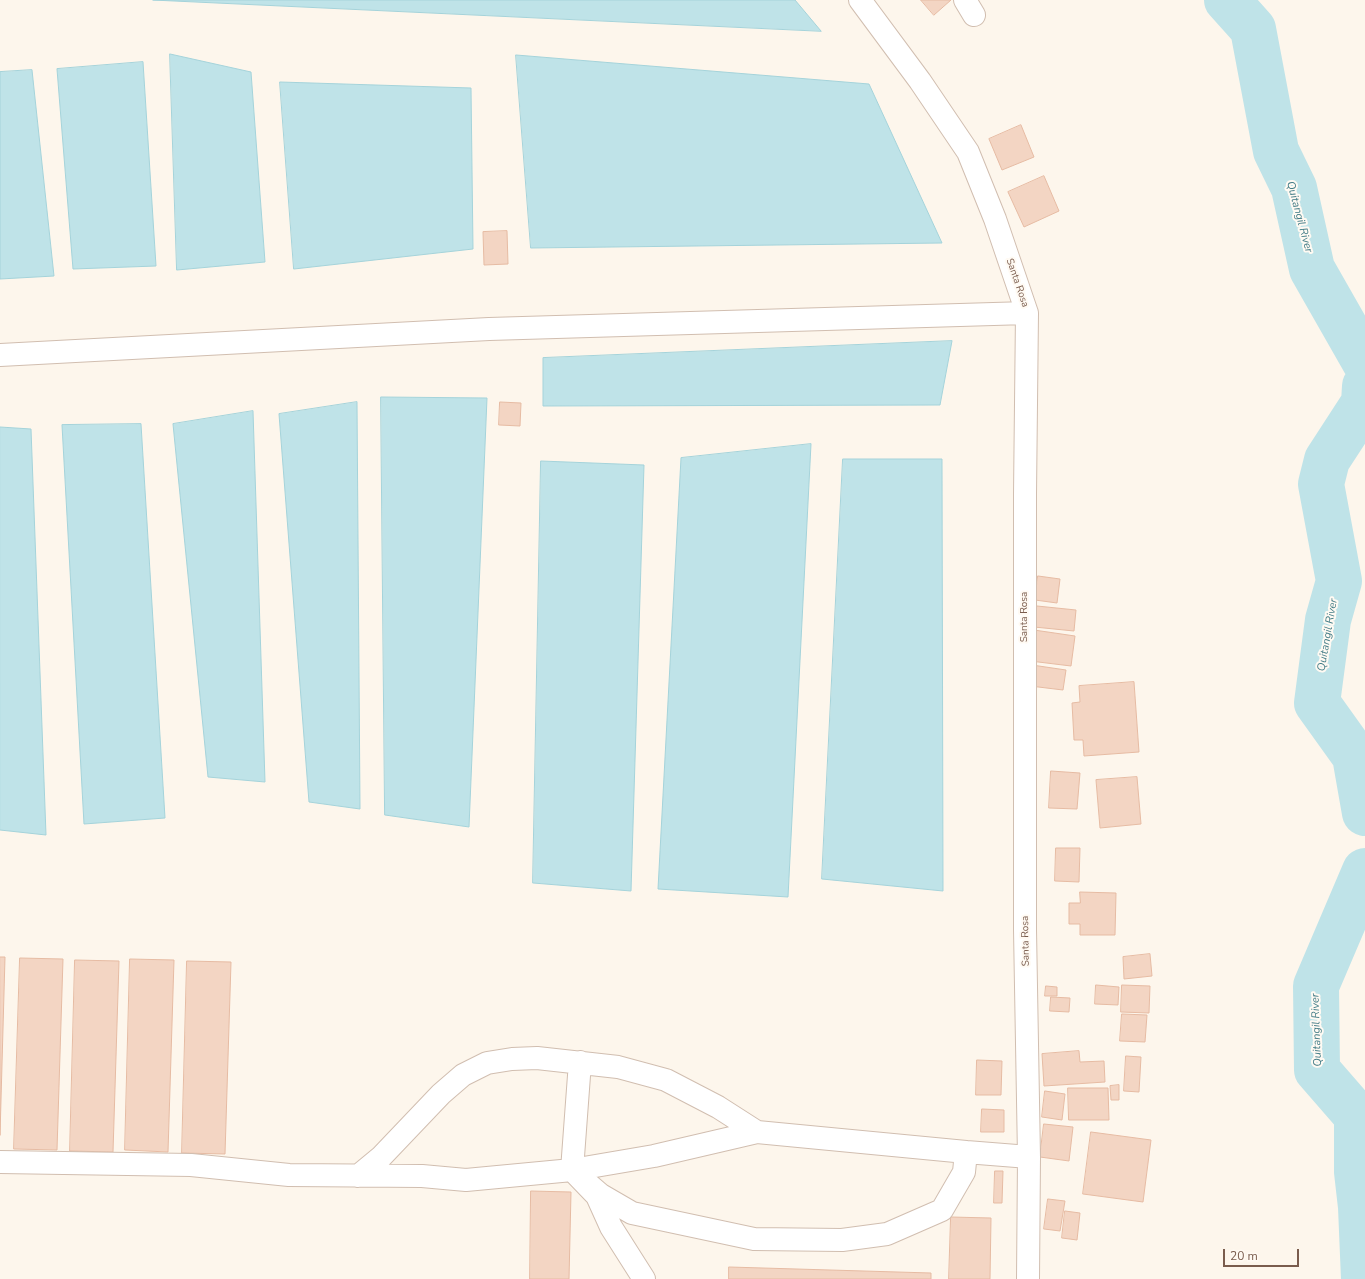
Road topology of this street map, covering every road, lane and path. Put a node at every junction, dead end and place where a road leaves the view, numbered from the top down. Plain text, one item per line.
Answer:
1 (860, 0) edge
2 (1027, 313) junction
3 (0, 354) edge
4 (580, 1062) junction
5 (757, 1132) junction
6 (966, 1152) junction
7 (1030, 1157) junction
8 (0, 1162) edge
9 (572, 1170) junction
10 (358, 1176) junction
11 (644, 1279) edge
12 (1028, 1279) edge

1 - 2 street, Santa Rosa
2 - 3 street
2 - 7 street, Santa Rosa
4 - 5 street
4 - 9 street
4 - 10 street
5 - 6 street
5 - 9 street
6 - 7 street
6 - 9 street
7 - 12 street, Santa Rosa
8 - 10 street
9 - 10 street
9 - 11 street

